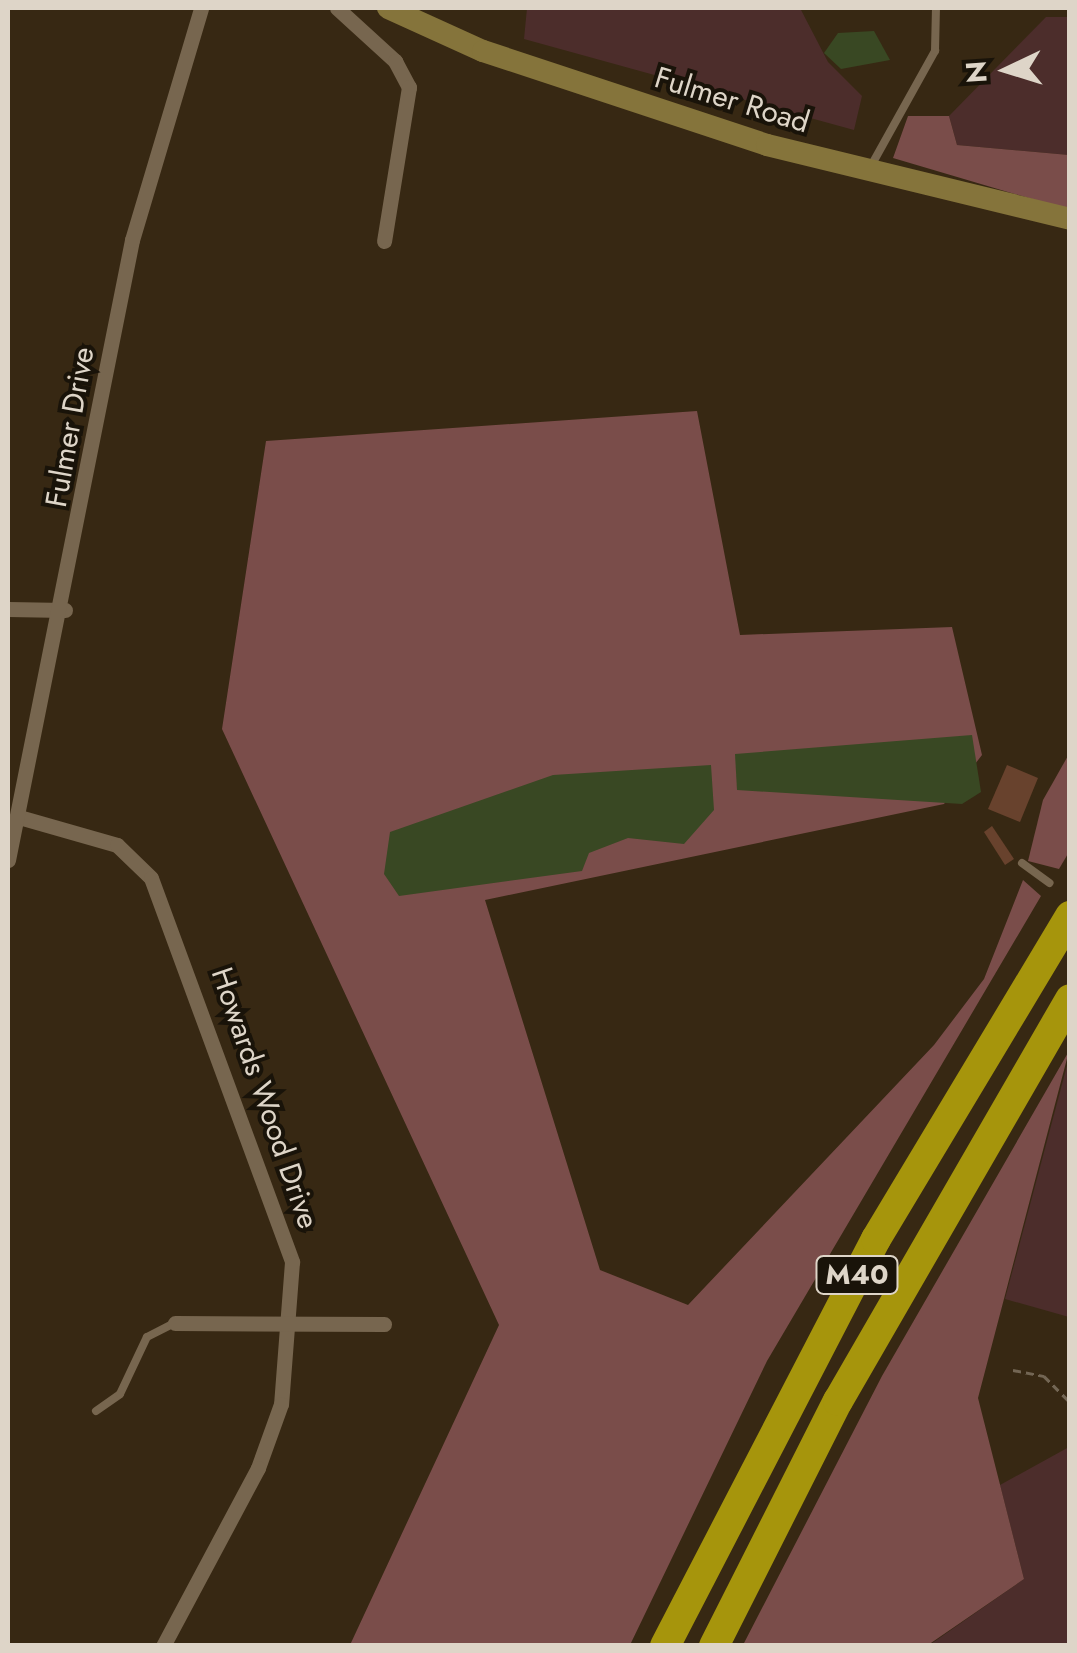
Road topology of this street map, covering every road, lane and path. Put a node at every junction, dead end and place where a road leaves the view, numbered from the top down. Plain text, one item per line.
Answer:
1 (201, 8) edge
2 (337, 8) edge
3 (388, 8) edge
4 (936, 8) edge
5 (870, 171) junction
6 (1070, 219) edge
7 (384, 241) dead end
8 (8, 610) edge
9 (64, 610) junction
10 (18, 817) junction
11 (8, 854) edge
12 (1022, 863) dead end
13 (1050, 883) dead end
14 (1070, 916) edge
15 (1070, 999) edge
16 (292, 1321) junction
17 (174, 1323) joint
18 (384, 1324) dead end
19 (1013, 1370) dead end
20 (1070, 1402) edge
21 (96, 1412) dead end
22 (163, 1646) edge
23 (665, 1646) edge
24 (714, 1646) edge

1 - 9 street, Fulmer Drive
2 - 7 street
3 - 5 street, Fulmer Road
4 - 5 lane
5 - 6 street, Fulmer Road
8 - 9 street
9 - 10 street, Fulmer Drive
10 - 11 street, Fulmer Drive
10 - 16 street, Howards Wood Drive
12 - 13 lane
14 - 23 highway, M40
15 - 24 highway, M40
16 - 17 street
16 - 18 street
16 - 22 street, Howards Wood Drive
17 - 21 lane
19 - 20 path

